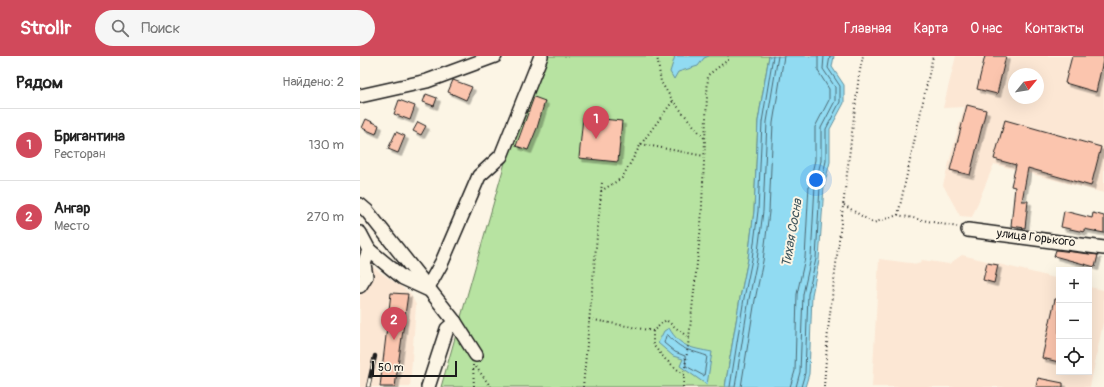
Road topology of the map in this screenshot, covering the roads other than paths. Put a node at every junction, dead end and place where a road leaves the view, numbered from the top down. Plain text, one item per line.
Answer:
1 (495, 56) edge
2 (542, 56) edge
3 (360, 96) edge
4 (360, 205) edge
5 (968, 230) road end
6 (360, 233) edge
7 (1104, 248) edge
8 (369, 250) junction
9 (360, 286) edge
10 (427, 289) junction
11 (455, 322) junction
12 (474, 358) road end
13 (428, 387) edge

1 - 3 street
2 - 10 street
4 - 10 street
5 - 7 street, улица Горького
6 - 8 street
8 - 9 street
8 - 10 street
10 - 11 street
11 - 12 street
11 - 13 street

